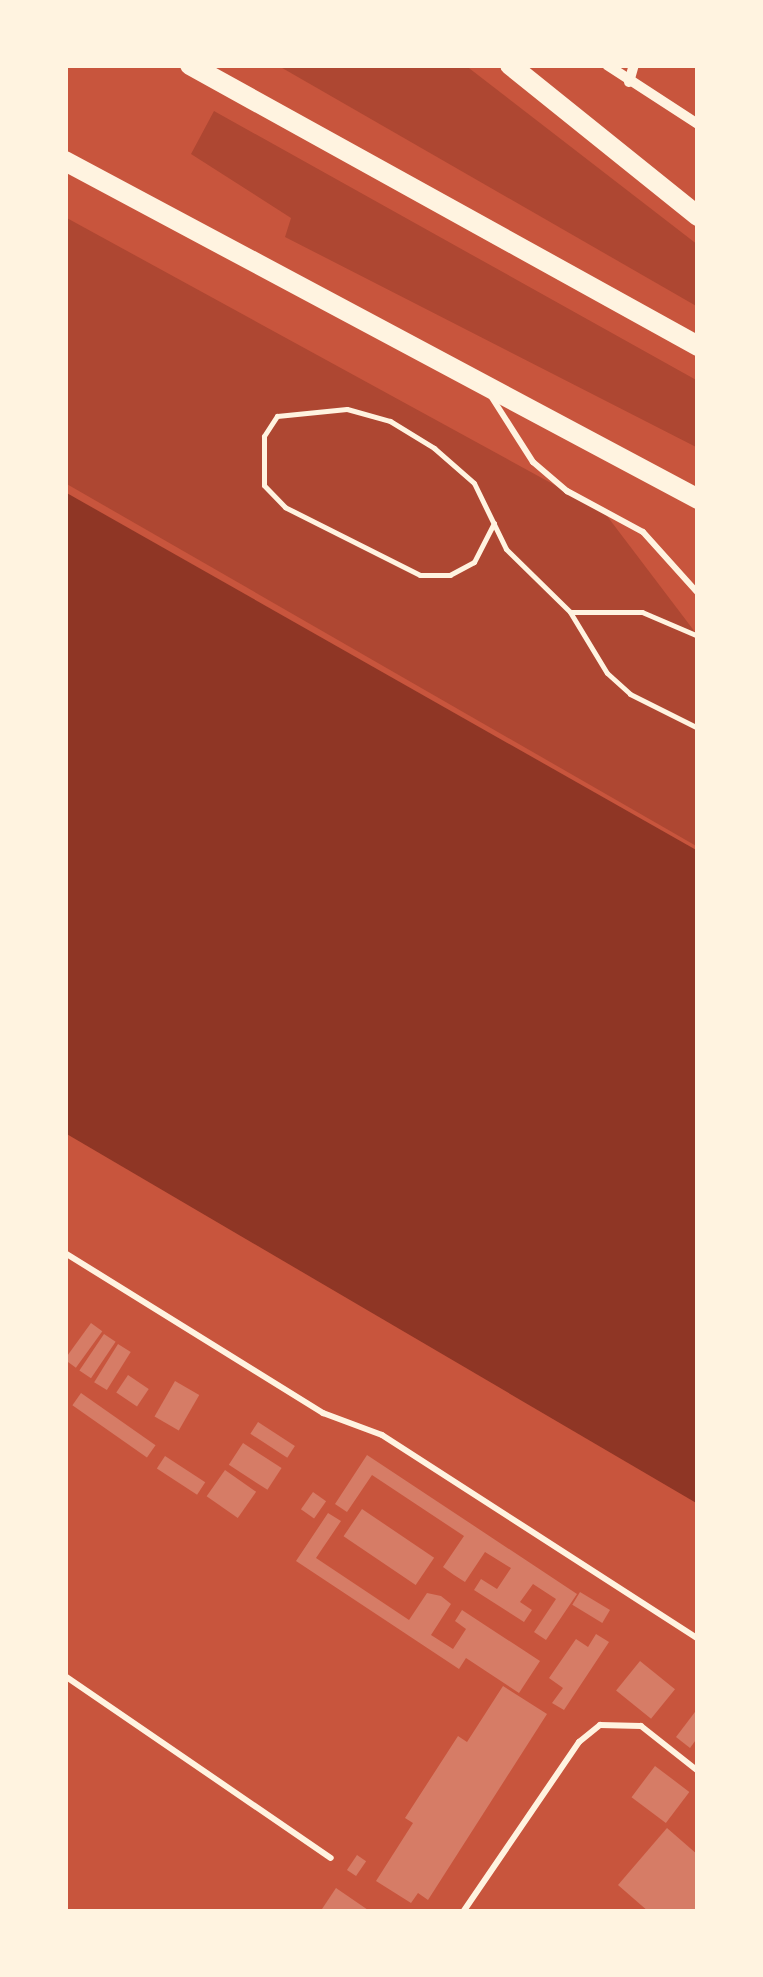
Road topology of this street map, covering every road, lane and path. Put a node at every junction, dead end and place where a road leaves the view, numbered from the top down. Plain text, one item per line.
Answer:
1 (190, 65) edge
2 (510, 65) edge
3 (606, 65) edge
4 (634, 65) edge
5 (629, 82) junction
6 (698, 124) edge
7 (65, 161) edge
8 (698, 216) edge
9 (698, 346) edge
10 (487, 388) junction
11 (698, 499) edge
12 (494, 523) junction
13 (698, 594) edge
14 (570, 612) junction
15 (698, 636) edge
16 (698, 728) edge
17 (65, 1253) edge
18 (698, 1639) edge
19 (65, 1676) edge
20 (698, 1771) edge
21 (331, 1858) dead end
22 (463, 1912) edge

1 - 9 highway
2 - 8 highway
3 - 5 street
4 - 5 street
5 - 6 street
7 - 10 highway
10 - 11 highway
10 - 13 lane
12 - 12 path
12 - 14 path
14 - 15 path
14 - 16 path
17 - 18 lane
19 - 21 lane
20 - 22 lane

